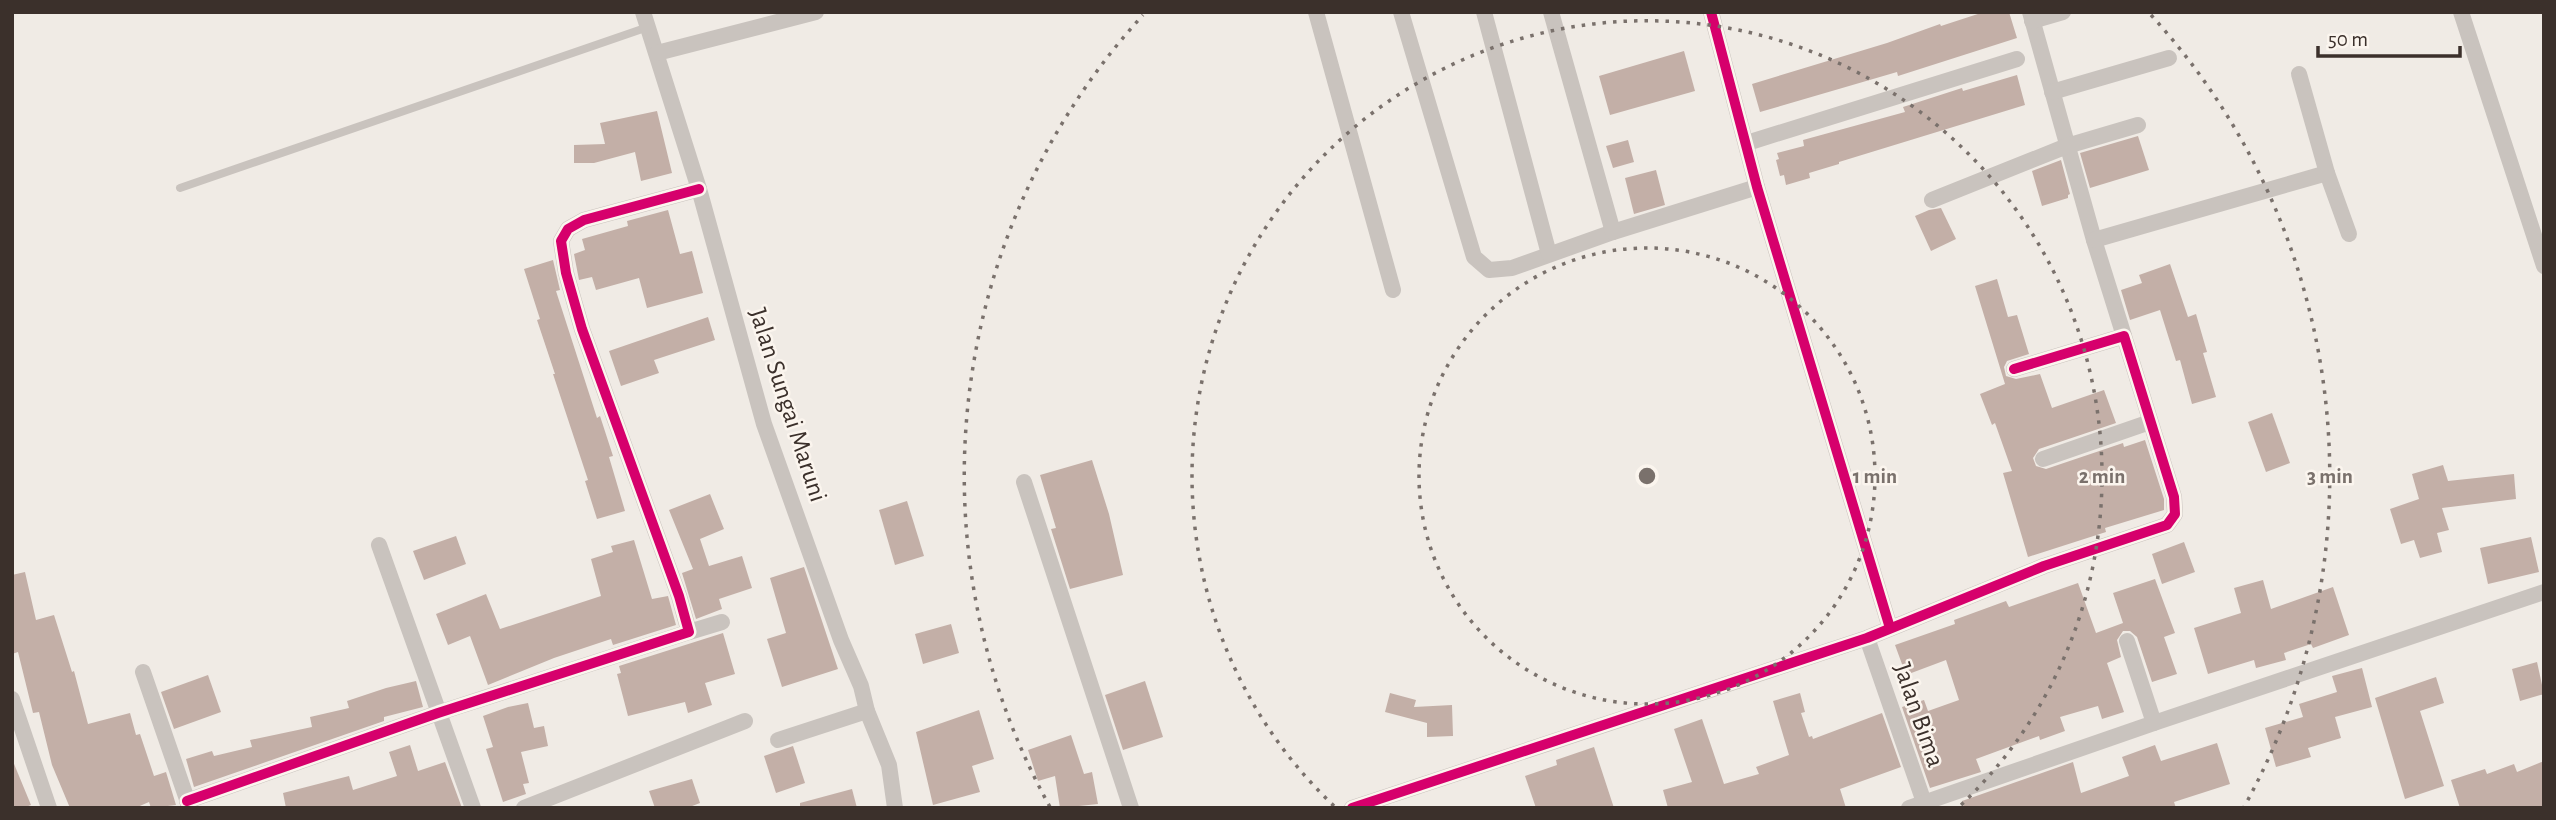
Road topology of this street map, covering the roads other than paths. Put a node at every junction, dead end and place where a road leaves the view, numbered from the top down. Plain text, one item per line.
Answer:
1 (816, 12) edge
2 (1316, 12) edge
3 (1401, 12) edge
4 (1484, 12) edge
5 (1551, 12) edge
6 (1711, 12) edge
7 (2063, 12) edge
8 (2461, 12) edge
9 (2031, 17) edge
10 (645, 20) edge
11 (657, 53) junction
12 (2169, 58) dead end
13 (2017, 59) dead end
14 (2299, 74) dead end
15 (2052, 92) junction
16 (2138, 125) dead end
17 (1747, 144) junction
18 (2067, 146) junction
19 (2328, 173) junction
20 (1757, 187) junction
21 (180, 188) dead end
22 (699, 189) junction
23 (1932, 200) dead end
24 (1614, 232) junction
25 (2349, 234) dead end
26 (2094, 240) junction
27 (1549, 254) junction
28 (2544, 266) edge
29 (1393, 290) dead end
30 (2124, 336) junction
31 (2014, 369) dead end
32 (2150, 422) junction
33 (2043, 459) dead end
34 (1024, 482) dead end
35 (379, 545) dead end
36 (2544, 592) edge
37 (722, 622) dead end
38 (1890, 628) junction
39 (689, 632) junction
40 (1867, 639) junction
41 (2127, 641) dead end
42 (143, 672) dead end
43 (12, 699) edge
44 (867, 710) junction
45 (438, 713) junction
46 (745, 721) dead end
47 (2154, 723) junction
48 (778, 740) dead end
49 (189, 804) edge
50 (1920, 806) edge
51 (49, 808) edge
52 (473, 808) edge
53 (524, 808) edge
54 (895, 808) edge
55 (1131, 808) edge
56 (1352, 808) edge

1 - 11 street
2 - 29 street
3 - 27 street
4 - 27 street
5 - 24 street
6 - 17 street
7 - 9 street
8 - 28 street
9 - 15 street
10 - 11 street, Jalan Sungai Maruni
10 - 21 lane
11 - 22 street, Jalan Sungai Maruni
12 - 15 street
13 - 17 street
14 - 19 street
15 - 18 street
16 - 18 street
17 - 20 street
18 - 23 street
18 - 26 street
19 - 25 street
19 - 26 street
20 - 24 street
20 - 38 street
22 - 39 street
22 - 44 street, Jalan Sungai Maruni
24 - 27 street
26 - 30 street
30 - 31 street
30 - 32 street
32 - 33 street
32 - 38 street
34 - 55 street
35 - 45 street
36 - 47 street
37 - 39 street
38 - 40 street
39 - 45 street
40 - 50 street, Jalan Bima
40 - 56 street
41 - 47 street
42 - 49 street
43 - 51 street
44 - 48 street
44 - 54 street, Jalan Sungai Maruni
45 - 49 street
45 - 52 street
46 - 53 street
47 - 50 street

